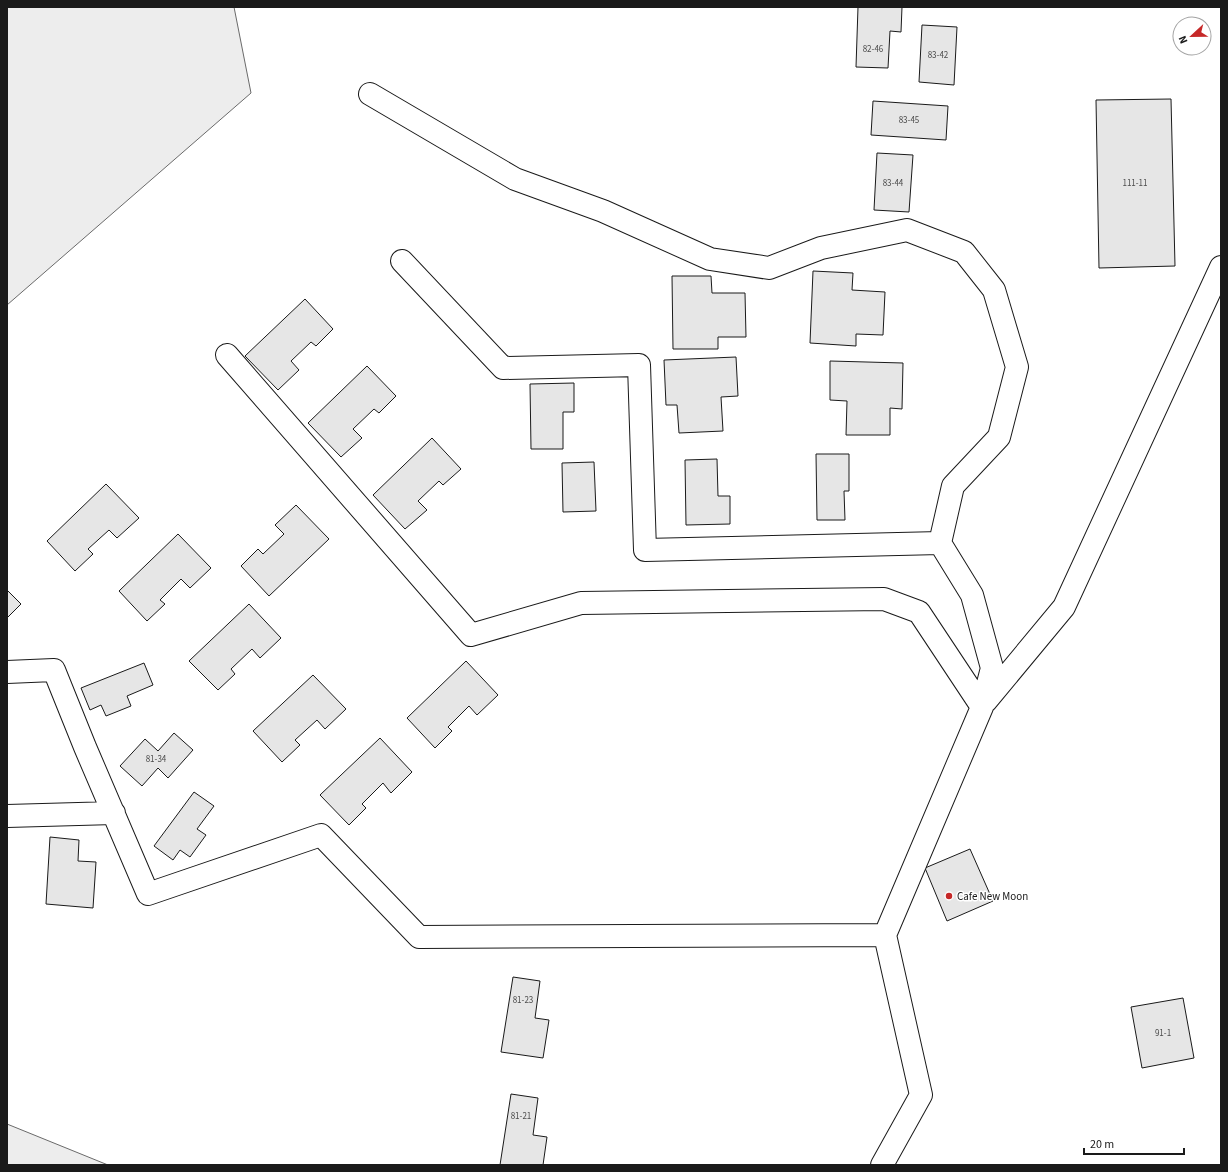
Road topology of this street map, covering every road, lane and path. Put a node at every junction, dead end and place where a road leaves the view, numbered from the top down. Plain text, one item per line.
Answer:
1 (370, 94) dead end
2 (402, 261) dead end
3 (1221, 267) edge
4 (226, 355) dead end
5 (940, 543) junction
6 (7, 672) edge
7 (982, 707) junction
8 (114, 813) junction
9 (7, 816) edge
10 (885, 935) junction
11 (882, 1165) edge

1 - 5 street
2 - 5 street
3 - 7 street
4 - 7 street
5 - 7 street
6 - 8 street
7 - 10 street
8 - 9 street
8 - 10 street
10 - 11 street

